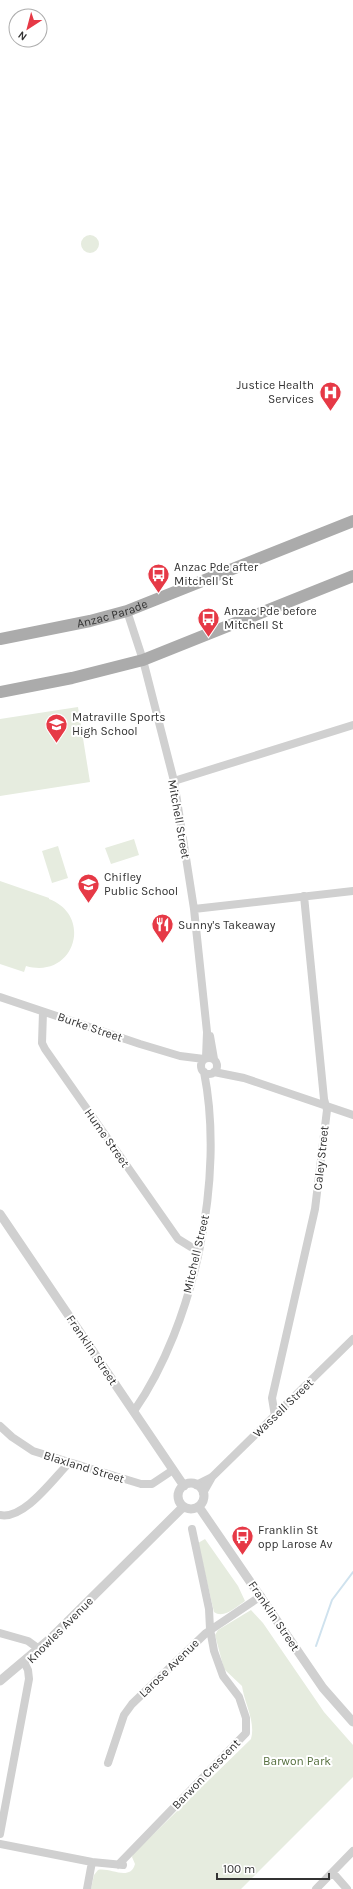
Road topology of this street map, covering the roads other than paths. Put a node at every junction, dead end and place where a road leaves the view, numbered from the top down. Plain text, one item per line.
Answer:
1 (353, 520) edge
2 (353, 576) edge
3 (127, 611) junction
4 (0, 639) edge
5 (143, 660) junction
6 (0, 692) edge
7 (352, 728) edge
8 (174, 781) junction
9 (353, 891) edge
10 (304, 896) junction
11 (194, 909) junction
12 (0, 997) edge
13 (43, 1012) junction
14 (209, 1065) junction
15 (326, 1105) junction
16 (353, 1115) edge
17 (0, 1214) edge
18 (199, 1249) junction
19 (353, 1339) edge
20 (134, 1411) junction
21 (274, 1416) junction
22 (0, 1426) edge
23 (69, 1463) junction
24 (173, 1470) junction
25 (212, 1477) junction
26 (196, 1485) junction
27 (184, 1486) junction
28 (203, 1493) junction
29 (183, 1507) junction
30 (199, 1507) junction
31 (0, 1515) edge
32 (192, 1529) dead end
33 (260, 1596) junction
34 (210, 1629) junction
35 (0, 1633) edge
36 (39, 1649) junction
37 (24, 1662) junction
38 (0, 1681) edge
39 (353, 1722) edge
40 (108, 1763) dead end
41 (0, 1834) edge
42 (0, 1844) edge
43 (353, 1852) edge
44 (92, 1862) junction
45 (333, 1873) junction
46 (87, 1889) edge
47 (316, 1889) edge
48 (347, 1889) edge

1 - 3 main road, Anzac Parade
2 - 5 main road
3 - 4 main road, Anzac Parade
3 - 5 street, Mitchell Street
5 - 6 main road
5 - 8 street, Mitchell Street
7 - 8 street
8 - 11 street, Mitchell Street
9 - 10 street
10 - 11 street
10 - 15 street, Caley Street
11 - 14 street, Mitchell Street
12 - 13 street, Burke Street
13 - 14 street, Burke Street
13 - 18 street, Hume Street
14 - 15 street, Burke Street
14 - 18 street, Mitchell Street
15 - 16 street, Burke Street
15 - 21 street, Caley Street
17 - 20 street, Franklin Street
18 - 20 street, Mitchell Street
19 - 21 street, Wassell Street
20 - 24 street, Franklin Street
21 - 25 street, Wassell Street
22 - 23 street, Blaxland Street
23 - 24 street, Blaxland Street
23 - 31 street
24 - 27 street, Franklin Street
25 - 26 street, Wassell Street
25 - 28 street, Wassell Street
26 - 27 street
26 - 28 street
27 - 29 street
28 - 30 street
29 - 30 street
29 - 36 street, Knowles Avenue
30 - 33 street, Franklin Street
32 - 34 street, Barwon Crescent
33 - 34 street, Larose Avenue
33 - 39 street, Franklin Street
34 - 40 street, Larose Avenue
34 - 44 street, Barwon Crescent
35 - 36 street
36 - 37 street, Knowles Avenue
37 - 38 street
37 - 41 street, Knowles Avenue
42 - 44 street, Barwon Crescent
43 - 45 street
44 - 46 street
45 - 47 street
45 - 48 street

